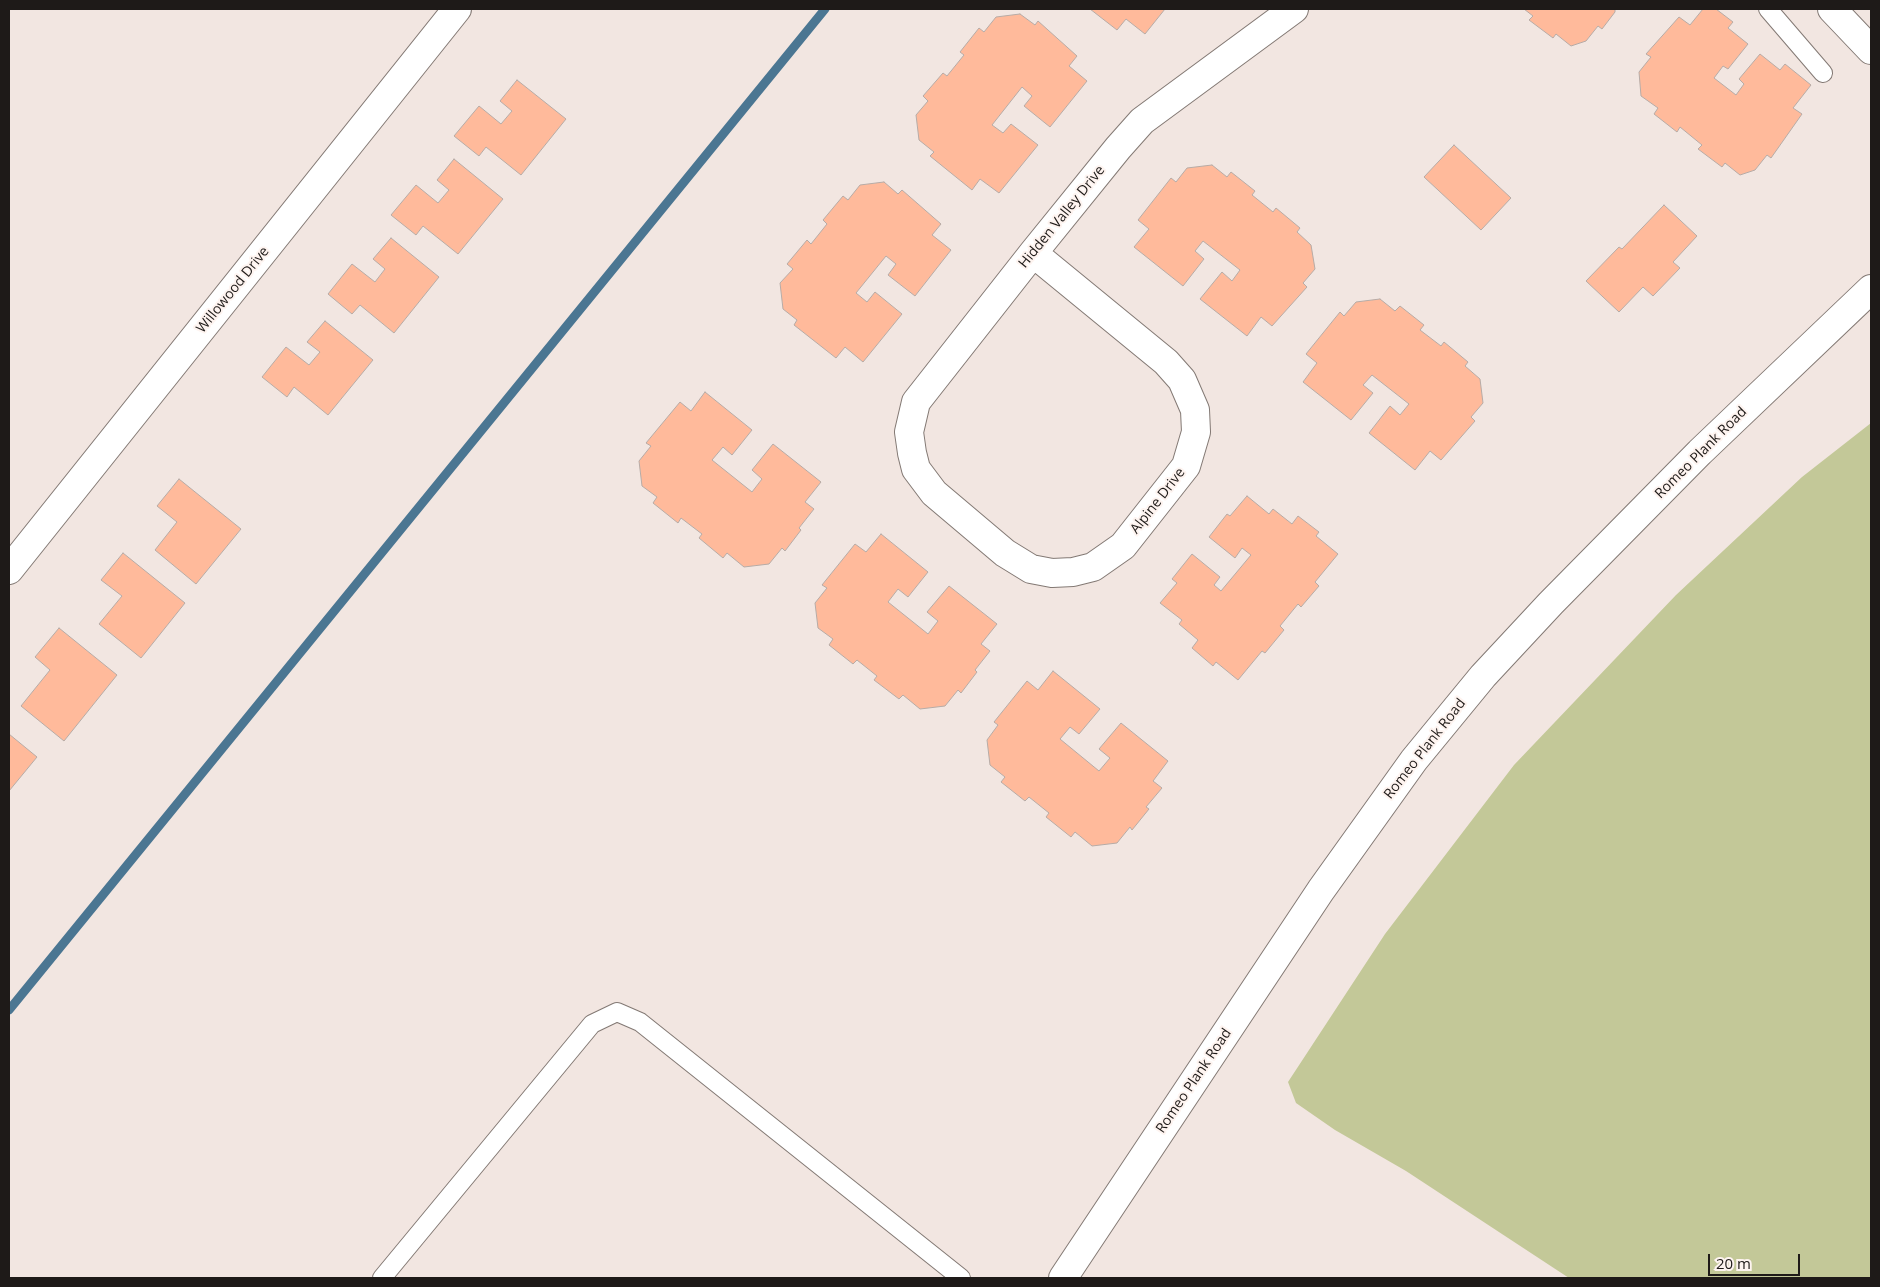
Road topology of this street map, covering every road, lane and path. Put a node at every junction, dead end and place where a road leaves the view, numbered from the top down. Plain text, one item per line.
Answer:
1 (457, 9) edge
2 (1294, 9) edge
3 (1768, 9) edge
4 (1832, 9) edge
5 (1871, 50) edge
6 (1823, 73) dead end
7 (1033, 253) junction
8 (1871, 289) edge
9 (921, 478) joint
10 (9, 570) edge
11 (382, 1278) edge
12 (960, 1278) edge
13 (1063, 1278) edge

1 - 10 street, Willowood Drive
2 - 7 street, Hidden Valley Drive
3 - 6 lane
4 - 5 street
7 - 9 street, Hidden Valley Drive
7 - 9 street, Alpine Drive
8 - 13 street, Romeo Plank Road
11 - 12 lane

